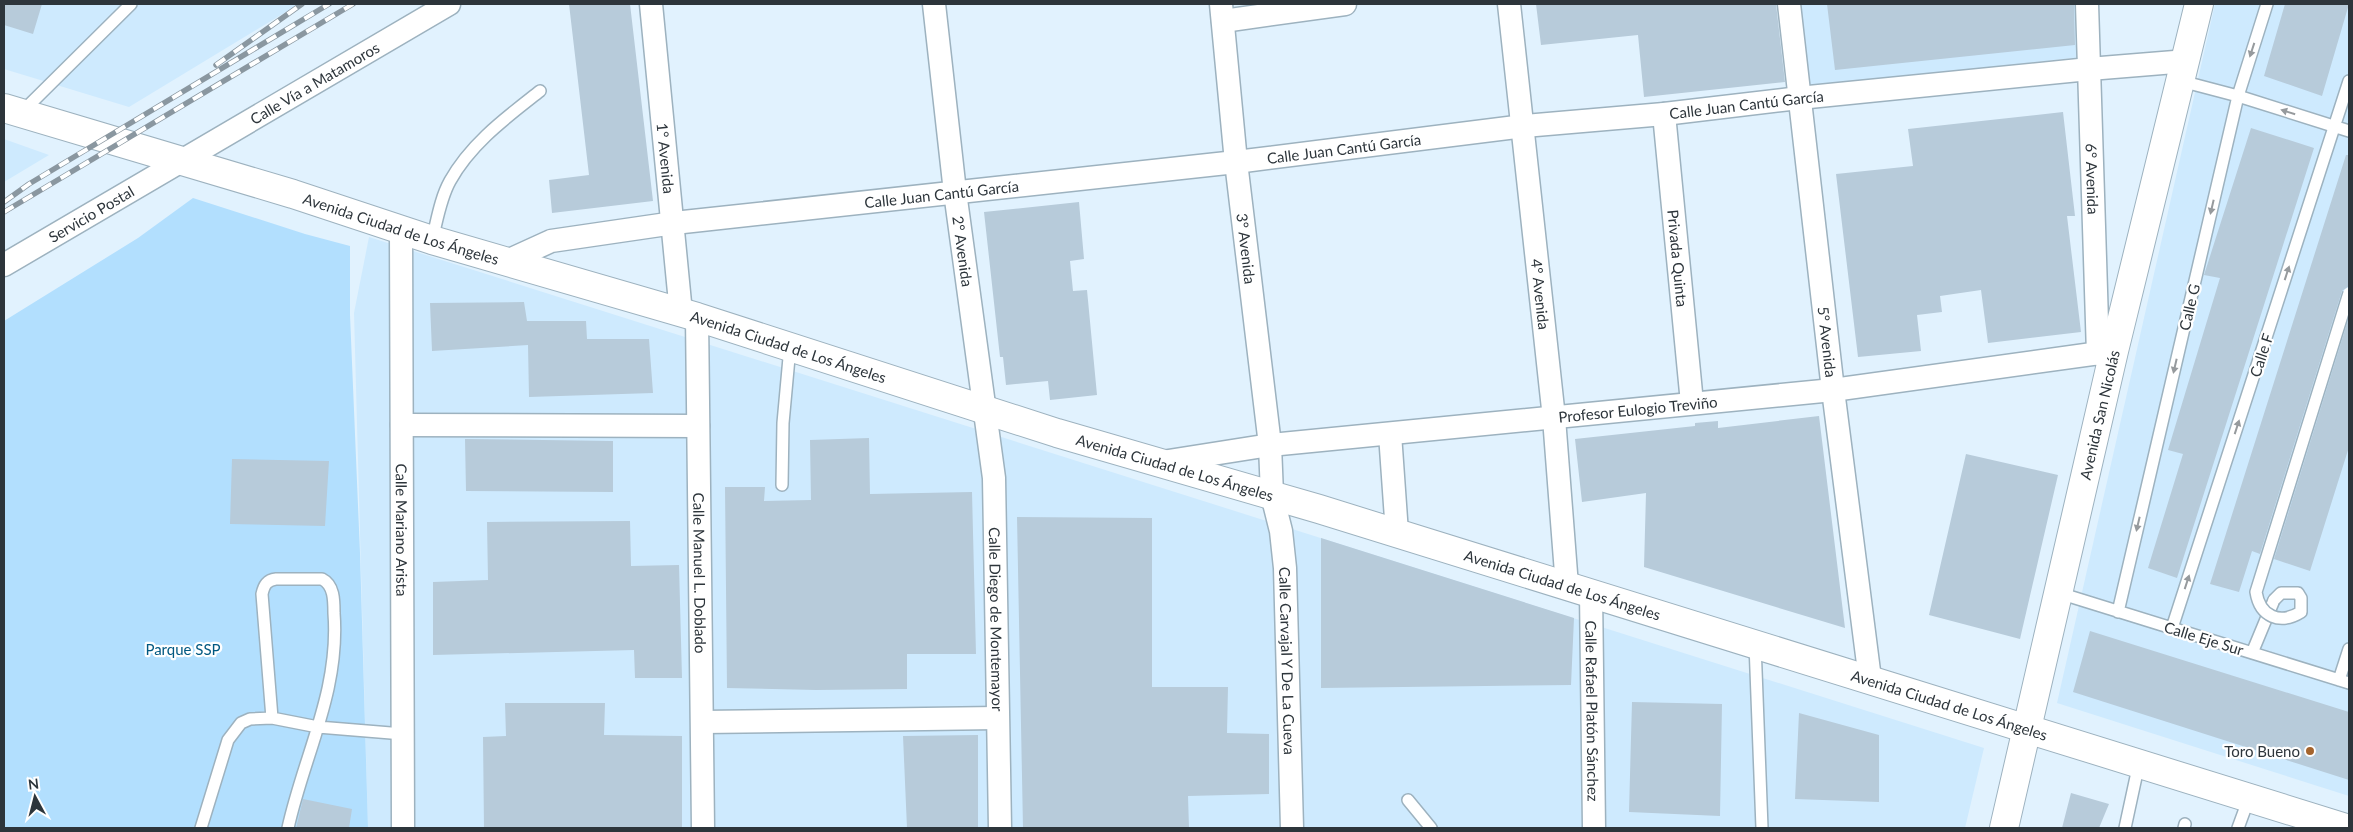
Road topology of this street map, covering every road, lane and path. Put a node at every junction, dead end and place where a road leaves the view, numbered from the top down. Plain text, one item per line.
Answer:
1 (131, 4) edge
2 (450, 4) edge
3 (651, 4) edge
4 (934, 4) edge
5 (1345, 4) edge
6 (1510, 4) edge
7 (1789, 4) edge
8 (2087, 4) edge
9 (2199, 4) edge
10 (2268, 4) edge
11 (1222, 12) edge
12 (2089, 69) junction
13 (2184, 71) junction
14 (2349, 81) edge
15 (540, 91) dead end
16 (2238, 96) junction
17 (1798, 98) junction
18 (12, 110) edge
19 (1664, 114) junction
20 (1524, 126) junction
21 (2335, 126) junction
22 (2349, 131) edge
23 (178, 162) junction
24 (1236, 162) junction
25 (955, 192) junction
26 (674, 223) junction
27 (401, 230) junction
28 (432, 240) junction
29 (505, 262) junction
30 (4, 265) edge
31 (2349, 293) edge
32 (689, 315) junction
33 (790, 347) junction
34 (2106, 353) junction
35 (1833, 390) junction
36 (1692, 403) junction
37 (984, 409) junction
38 (1554, 418) junction
39 (402, 425) junction
40 (698, 426) junction
41 (1390, 434) junction
42 (1270, 446) junction
43 (1162, 462) junction
44 (782, 486) dead end
45 (1272, 495) junction
46 (1397, 534) junction
47 (1579, 590) junction
48 (2058, 593) junction
49 (2118, 612) junction
50 (2172, 628) junction
51 (1755, 644) junction
52 (2349, 649) edge
53 (2252, 653) junction
54 (1870, 679) junction
55 (2344, 682) edge
56 (272, 718) junction
57 (997, 718) junction
58 (703, 722) junction
59 (318, 727) junction
60 (2028, 729) junction
61 (403, 734) junction
62 (2138, 763) junction
63 (2249, 798) junction
64 (1408, 800) dead end
65 (201, 828) edge
66 (288, 828) edge
67 (403, 828) edge
68 (703, 828) edge
69 (1000, 828) edge
70 (1292, 828) edge
71 (1431, 828) edge
72 (1594, 828) edge
73 (1762, 828) edge
74 (2004, 828) edge
75 (2125, 828) edge
76 (2238, 828) edge
77 (2346, 828) edge

1 - 18 lane
2 - 23 street, Calle Vía a Matamoros
3 - 26 street, 1° Avenida
4 - 25 street, 2° Avenida
5 - 11 street
6 - 20 street, 4° Avenida
7 - 17 street, 5° Avenida
8 - 12 street, 6° Avenida
9 - 13 street, Avenida San Nicolás
10 -> 16 lane, Calle G
11 - 24 street, 3° Avenida
12 - 13 street, Calle Juan Cantú García
12 - 17 street, Calle Juan Cantú García
12 - 34 street, 6° Avenida
13 - 16 lane, Calle Juan Cantú García
13 - 34 street, Avenida San Nicolás
14 - 21 lane, Calle F
15 - 28 lane
21 -> 16 lane, Calle Juan Cantú García
16 -> 49 lane, Calle G
17 - 19 street, Calle Juan Cantú García
17 - 35 street, 5° Avenida
18 - 23 street, Avenida Ciudad de Los Ángeles
19 - 20 street, Calle Juan Cantú García
19 - 36 street, Privada Quinta
20 - 24 street, Calle Juan Cantú García
20 - 38 street, 4° Avenida
21 - 22 lane, Calle Juan Cantú García
50 -> 21 lane, Calle F
23 - 27 street, Avenida Ciudad de Los Ángeles
23 - 30 street, Servicio Postal
24 - 25 street, Calle Juan Cantú García
24 - 42 street, 3° Avenida
25 - 26 street, Calle Juan Cantú García
25 - 37 street, 2° Avenida
26 - 29 street, Calle Juan Cantú García
26 - 32 street, 1° Avenida
27 - 28 street, Avenida Ciudad de Los Ángeles
27 - 39 street, Calle Mariano Arista
28 - 29 street, Avenida Ciudad de Los Ángeles
29 - 32 street, Avenida Ciudad de Los Ángeles
31 - 53 lane, bridge
32 - 33 street, Avenida Ciudad de Los Ángeles
32 - 40 street, Calle Manuel L. Doblado
33 - 37 street, Avenida Ciudad de Los Ángeles
33 - 44 lane
34 - 35 street, Profesor Eulogio Treviño
34 - 48 street, Avenida San Nicolás
35 - 36 street, Profesor Eulogio Treviño
35 - 54 street, 5° Avenida
36 - 38 street, Profesor Eulogio Treviño
37 - 43 street, Avenida Ciudad de Los Ángeles
37 - 57 street, Calle Diego de Montemayor
38 - 41 street, Profesor Eulogio Treviño
38 - 47 street, 4° Avenida
39 - 40 street
39 - 61 street, Calle Mariano Arista
40 - 58 street, Calle Manuel L. Doblado
41 - 42 street, Profesor Eulogio Treviño
41 - 46 street
42 - 43 street, Profesor Eulogio Treviño
42 - 45 street, 3° Avenida
43 - 45 street, Avenida Ciudad de Los Ángeles
45 - 46 street, Avenida Ciudad de Los Ángeles
45 - 70 street, Calle Carvajal Y De La Cueva
46 - 47 street, Avenida Ciudad de Los Ángeles
47 - 51 street, Avenida Ciudad de Los Ángeles
47 - 72 street, Calle Rafael Platón Sánchez
48 - 49 lane, Calle Eje Sur
48 - 60 street, Avenida San Nicolás
49 - 50 lane, Calle Eje Sur
50 - 53 lane, Calle Eje Sur
51 - 54 street, Avenida Ciudad de Los Ángeles
51 - 73 lane
52 - 55 lane
53 - 55 lane, Calle Eje Sur
54 - 60 street, Avenida Ciudad de Los Ángeles
56 - 59 lane
56 - 59 lane
56 - 65 lane
57 - 58 street
57 - 69 street, Calle Diego de Montemayor
58 - 68 street, Calle Manuel L. Doblado
59 - 61 lane
59 - 66 lane
60 - 62 street, Avenida Ciudad de Los Ángeles
60 - 74 street, Avenida San Nicolás
61 - 67 street, Calle Mariano Arista
62 - 63 street, Avenida Ciudad de Los Ángeles
62 - 75 lane
63 - 76 lane
63 - 77 street, Avenida Ciudad de Los Ángeles
64 - 71 lane

